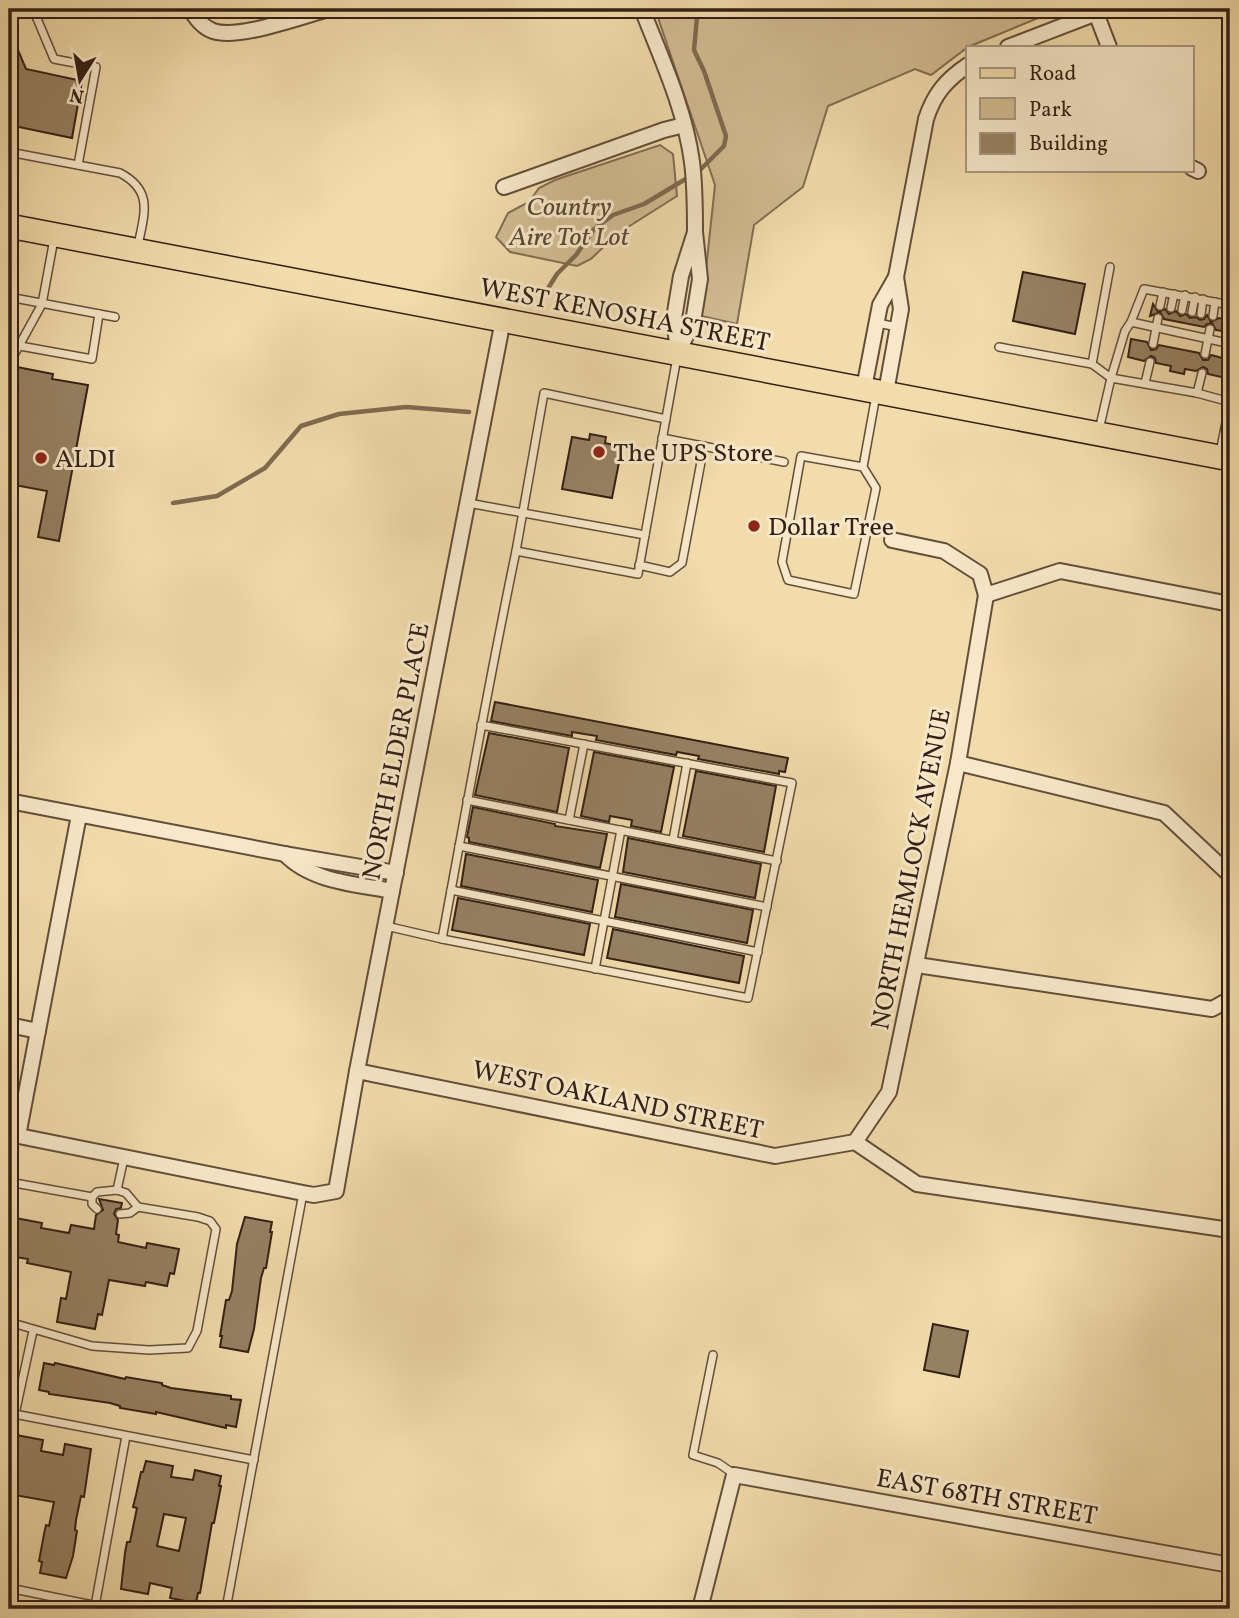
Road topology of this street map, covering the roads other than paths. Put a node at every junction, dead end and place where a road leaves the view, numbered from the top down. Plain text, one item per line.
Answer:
1 (33, 9) edge
2 (190, 9) edge
3 (330, 9) edge
4 (642, 9) edge
5 (1102, 11) edge
6 (1011, 46) edge
7 (1110, 46) edge
8 (966, 67) edge
9 (684, 125) junction
10 (9, 152) edge
11 (78, 165) junction
12 (504, 187) dead end
13 (9, 226) edge
14 (54, 234) junction
15 (137, 250) junction
16 (1110, 267) dead end
17 (896, 277) junction
18 (1163, 292) junction
19 (1174, 293) junction
20 (1185, 295) junction
21 (9, 297) edge
22 (1199, 298) junction
23 (1215, 302) junction
24 (42, 304) junction
25 (1230, 305) edge
26 (1160, 306) dead end
27 (1171, 308) dead end
28 (1182, 310) dead end
29 (1197, 313) dead end
30 (99, 314) junction
31 (1213, 316) dead end
32 (115, 317) dead end
33 (1158, 318) dead end
34 (503, 320) junction
35 (1169, 320) dead end
36 (1131, 322) junction
37 (877, 323) junction
38 (1180, 323) dead end
39 (1190, 325) dead end
40 (1199, 326) dead end
41 (898, 327) junction
42 (1156, 328) junction
43 (1230, 328) edge
44 (1210, 329) dead end
45 (1167, 330) junction
46 (1178, 333) junction
47 (1192, 335) junction
48 (1208, 339) junction
49 (9, 344) edge
50 (1153, 344) dead end
51 (19, 346) junction
52 (999, 347) dead end
53 (678, 352) junction
54 (1205, 354) dead end
55 (1150, 362) dead end
56 (9, 364) edge
57 (1092, 364) junction
58 (1202, 373) dead end
59 (1111, 377) junction
60 (1145, 383) junction
61 (876, 390) junction
62 (1197, 393) junction
63 (1230, 401) edge
64 (666, 419) junction
65 (1098, 435) junction
66 (662, 438) junction
67 (704, 446) junction
68 (1225, 458) edge
69 (784, 462) dead end
70 (863, 467) junction
71 (468, 503) junction
72 (522, 513) junction
73 (645, 535) junction
74 (892, 540) dead end
75 (516, 551) junction
76 (639, 565) junction
77 (986, 595) junction
78 (1230, 604) edge
79 (481, 725) junction
80 (584, 744) junction
81 (687, 763) junction
82 (958, 763) junction
83 (467, 800) junction
84 (9, 801) edge
85 (79, 815) junction
86 (569, 820) junction
87 (621, 830) junction
88 (673, 840) junction
89 (459, 846) junction
90 (285, 855) junction
91 (776, 861) junction
92 (352, 865) junction
93 (396, 873) junction
94 (1230, 875) edge
95 (612, 876) junction
96 (349, 883) junction
97 (451, 890) junction
98 (392, 891) junction
99 (767, 907) junction
100 (604, 922) junction
101 (386, 926) junction
102 (442, 939) junction
103 (758, 952) junction
104 (917, 965) junction
105 (595, 969) junction
106 (1230, 999) edge
107 (9, 1025) edge
108 (38, 1031) junction
109 (357, 1070) junction
110 (14, 1135) edge
111 (855, 1142) junction
112 (124, 1158) junction
113 (9, 1182) edge
114 (117, 1190) junction
115 (303, 1193) junction
116 (92, 1197) junction
117 (138, 1207) junction
118 (97, 1209) dead end
119 (120, 1214) dead end
120 (1230, 1230) edge
121 (9, 1322) edge
122 (33, 1331) junction
123 (713, 1355) dead end
124 (12, 1413) edge
125 (126, 1436) junction
126 (254, 1460) junction
127 (734, 1475) junction
128 (1230, 1566) edge
129 (9, 1588) edge
130 (95, 1606) junction
131 (113, 1609) edge
132 (226, 1609) edge
133 (700, 1609) edge

1 - 11 lane
2 - 3 street
4 - 9 street
5 - 6 street
5 - 7 street
8 - 17 street
9 - 12 street
9 - 53 street
10 - 11 lane
11 - 15 lane
13 - 14 main road, WEST KENOSHA STREET
14 - 15 main road, WEST KENOSHA STREET
14 - 24 lane
15 - 34 main road, WEST KENOSHA STREET
16 - 57 lane
17 - 37 street
17 - 41 street
18 - 19 lane
18 - 26 lane
18 - 36 lane
19 - 20 lane
19 - 27 lane
20 - 22 lane
20 - 28 lane
21 - 24 lane
22 - 23 lane
22 - 29 lane
23 - 25 lane
23 - 31 lane
24 - 30 lane
24 - 51 lane
30 - 32 lane
30 - 51 lane
33 - 42 lane
34 - 53 main road, WEST KENOSHA STREET
34 - 71 street, NORTH ELDER PLACE
35 - 45 lane
36 - 42 lane
36 - 59 lane
37 - 41 lane
37 - 61 street
38 - 46 lane
39 - 47 lane
40 - 47 lane
41 - 61 street
42 - 45 lane
42 - 50 lane
43 - 48 lane
44 - 48 lane
45 - 46 lane
46 - 47 lane
47 - 48 lane
48 - 54 lane
49 - 51 lane
51 - 56 lane
52 - 57 lane
53 - 61 main road, WEST KENOSHA STREET
53 - 64 lane
55 - 60 lane
57 - 59 lane
58 - 62 lane
59 - 60 lane
59 - 65 lane
60 - 62 lane
61 - 65 main road, WEST KENOSHA STREET
61 - 70 lane
62 - 63 lane
63 - 68 lane
64 - 66 lane
64 - 72 lane
65 - 68 main road, WEST KENOSHA STREET
66 - 67 lane
66 - 73 lane
67 - 69 lane
67 - 76 lane
70 - 70 lane
71 - 72 lane
71 - 93 street, NORTH ELDER PLACE
72 - 73 lane
72 - 75 lane
73 - 76 lane
74 - 77 street
75 - 76 lane
75 - 79 lane
77 - 78 street
77 - 82 street, NORTH HEMLOCK AVENUE
79 - 80 lane
79 - 83 lane
80 - 81 lane
80 - 86 lane
81 - 88 lane
81 - 91 lane
82 - 94 street
82 - 104 street, NORTH HEMLOCK AVENUE
83 - 86 lane
83 - 89 lane
84 - 85 street
85 - 90 street
85 - 108 street
86 - 87 lane
87 - 88 lane
87 - 95 lane
88 - 91 lane
89 - 95 lane
89 - 97 lane
90 - 92 street
90 - 96 street
91 - 99 lane
92 - 93 street
92 - 96 lane
93 - 98 street, NORTH ELDER PLACE
95 - 99 lane
95 - 100 lane
96 - 98 street
97 - 100 lane
97 - 102 lane
98 - 101 street, NORTH ELDER PLACE
99 - 103 lane
100 - 103 lane
100 - 105 lane
101 - 102 lane
101 - 109 street, NORTH ELDER PLACE
102 - 105 lane
103 - 105 lane
104 - 106 street
104 - 111 street, NORTH HEMLOCK AVENUE
107 - 108 street
108 - 110 street
109 - 111 street, WEST OAKLAND STREET
109 - 115 street, NORTH ELDER PLACE
110 - 112 street
111 - 120 street
112 - 114 lane
112 - 115 street
113 - 116 lane
114 - 116 lane
114 - 117 lane
115 - 126 lane
116 - 118 lane
117 - 119 lane
117 - 122 lane
121 - 122 lane
122 - 124 lane
123 - 127 lane
124 - 125 lane
125 - 126 lane
125 - 130 lane
126 - 132 lane
127 - 128 street, EAST 68TH STREET
127 - 133 street
129 - 130 lane
130 - 131 lane

